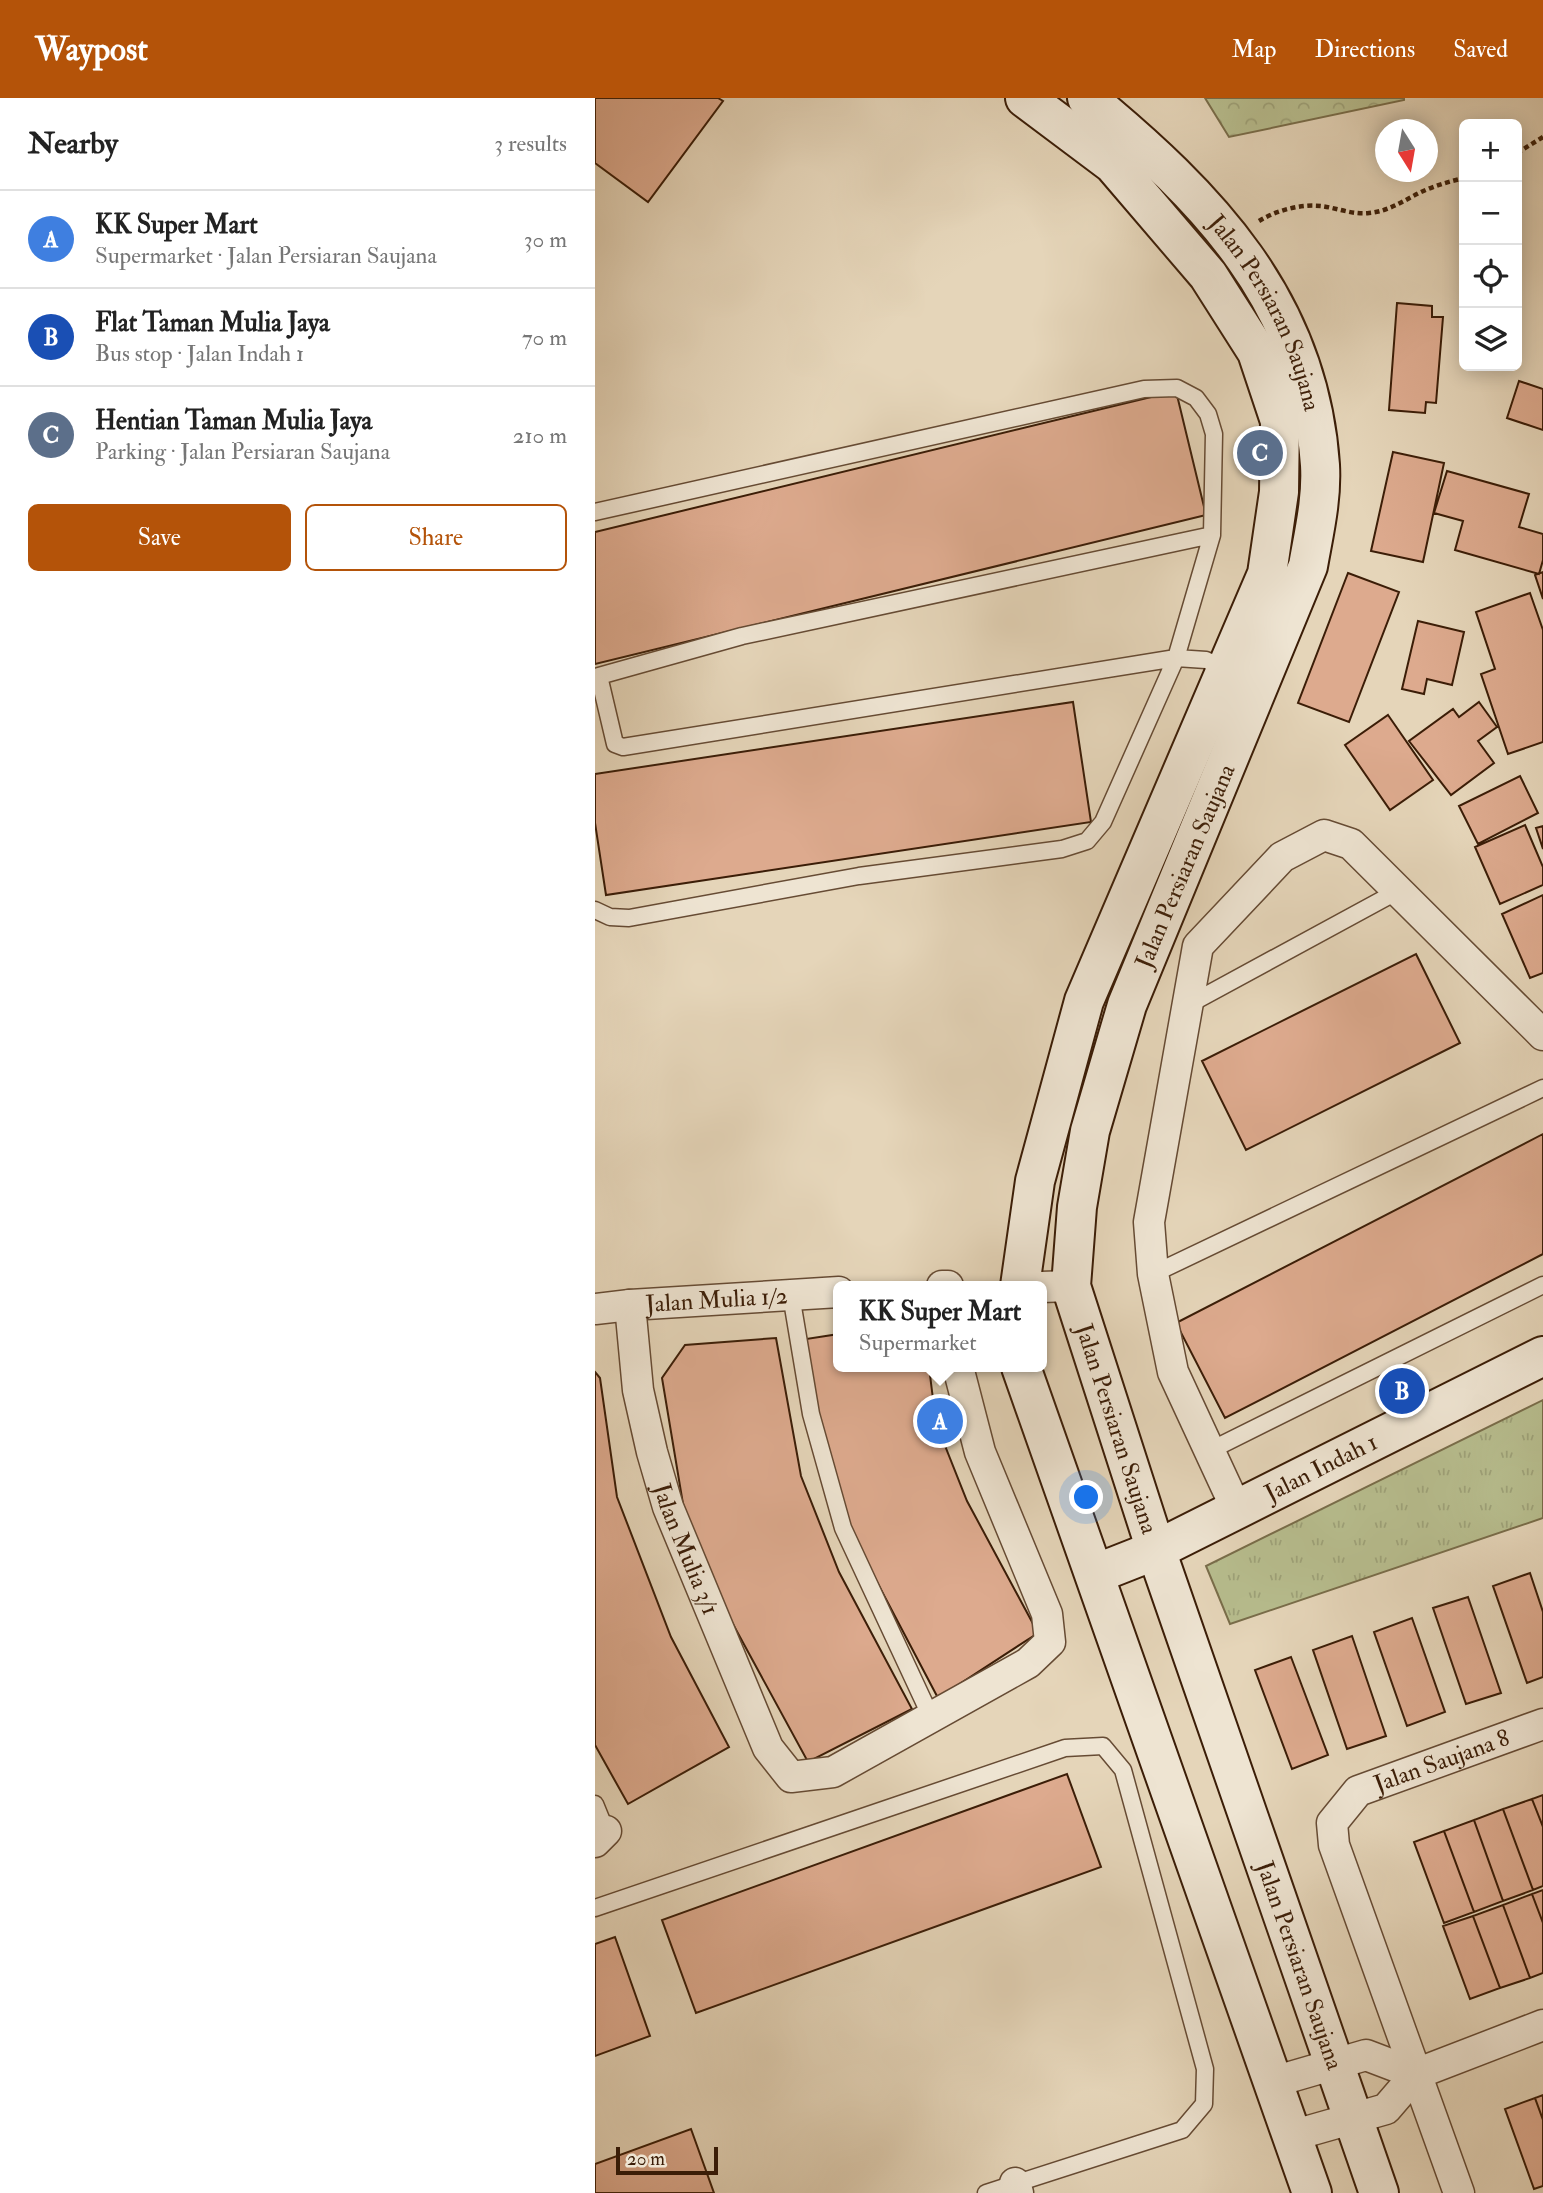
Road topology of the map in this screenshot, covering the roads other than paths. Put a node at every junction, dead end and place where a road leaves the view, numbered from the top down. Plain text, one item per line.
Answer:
1 (1025, 98) edge
2 (1087, 98) edge
3 (595, 512) edge
4 (1212, 535) junction
5 (1177, 658) junction
6 (1249, 674) junction
7 (597, 676) edge
8 (1398, 891) junction
9 (595, 910) edge
10 (1188, 1004) junction
11 (1543, 1035) edge
12 (1543, 1088) edge
13 (1153, 1274) junction
14 (1021, 1281) edge
15 (1543, 1285) edge
16 (1056, 1287) edge
17 (833, 1292) edge
18 (791, 1295) junction
19 (630, 1305) junction
20 (595, 1309) edge
21 (1543, 1356) edge
22 (959, 1372) edge
23 (1023, 1372) edge
24 (1209, 1451) junction
25 (1237, 1510) junction
26 (1156, 1550) junction
27 (1095, 1573) junction
28 (931, 1717) junction
29 (1543, 1724) edge
30 (595, 1804) edge
31 (601, 1836) edge
32 (595, 1908) edge
33 (1543, 2025) edge
34 (1350, 2059) junction
35 (1416, 2074) junction
36 (1273, 2082) junction
37 (1352, 2119) junction
38 (1291, 2136) junction
39 (1016, 2188) edge
40 (986, 2193) edge
41 (1313, 2193) edge
42 (1378, 2193) edge
43 (1459, 2193) edge

1 - 6 street, Jalan Persiaran Saujana
2 - 6 street, Jalan Persiaran Saujana
3 - 4 lane
4 - 5 lane
4 - 7 lane
5 - 6 lane
5 - 7 lane
5 - 9 lane
6 - 14 street, Jalan Persiaran Saujana
6 - 16 street, Jalan Persiaran Saujana
8 - 10 lane
8 - 10 street
8 - 11 street
10 - 13 street
12 - 13 lane
13 - 24 street
15 - 24 lane
16 - 26 street, Jalan Persiaran Saujana
17 - 18 street, Jalan Mulia 1/2
18 - 19 street, Jalan Mulia 1/2
18 - 28 lane
19 - 20 street, Jalan Mulia 1/2
19 - 28 street, Jalan Mulia 3/1
21 - 25 street, Jalan Indah 1
22 - 28 street
23 - 27 street
24 - 25 street
25 - 26 street, Jalan Indah 1
26 - 27 street, Jalan Indah 1
26 - 34 street, Jalan Persiaran Saujana
27 - 36 street
29 - 35 street, Jalan Saujana 8
30 - 31 lane
32 - 39 lane
33 - 35 street
34 - 35 street
34 - 36 street
34 - 37 street, Jalan Persiaran Saujana
35 - 37 street
35 - 43 street
36 - 38 street
37 - 38 street
37 - 42 street, Jalan Persiaran Saujana
38 - 41 street
39 - 40 lane

